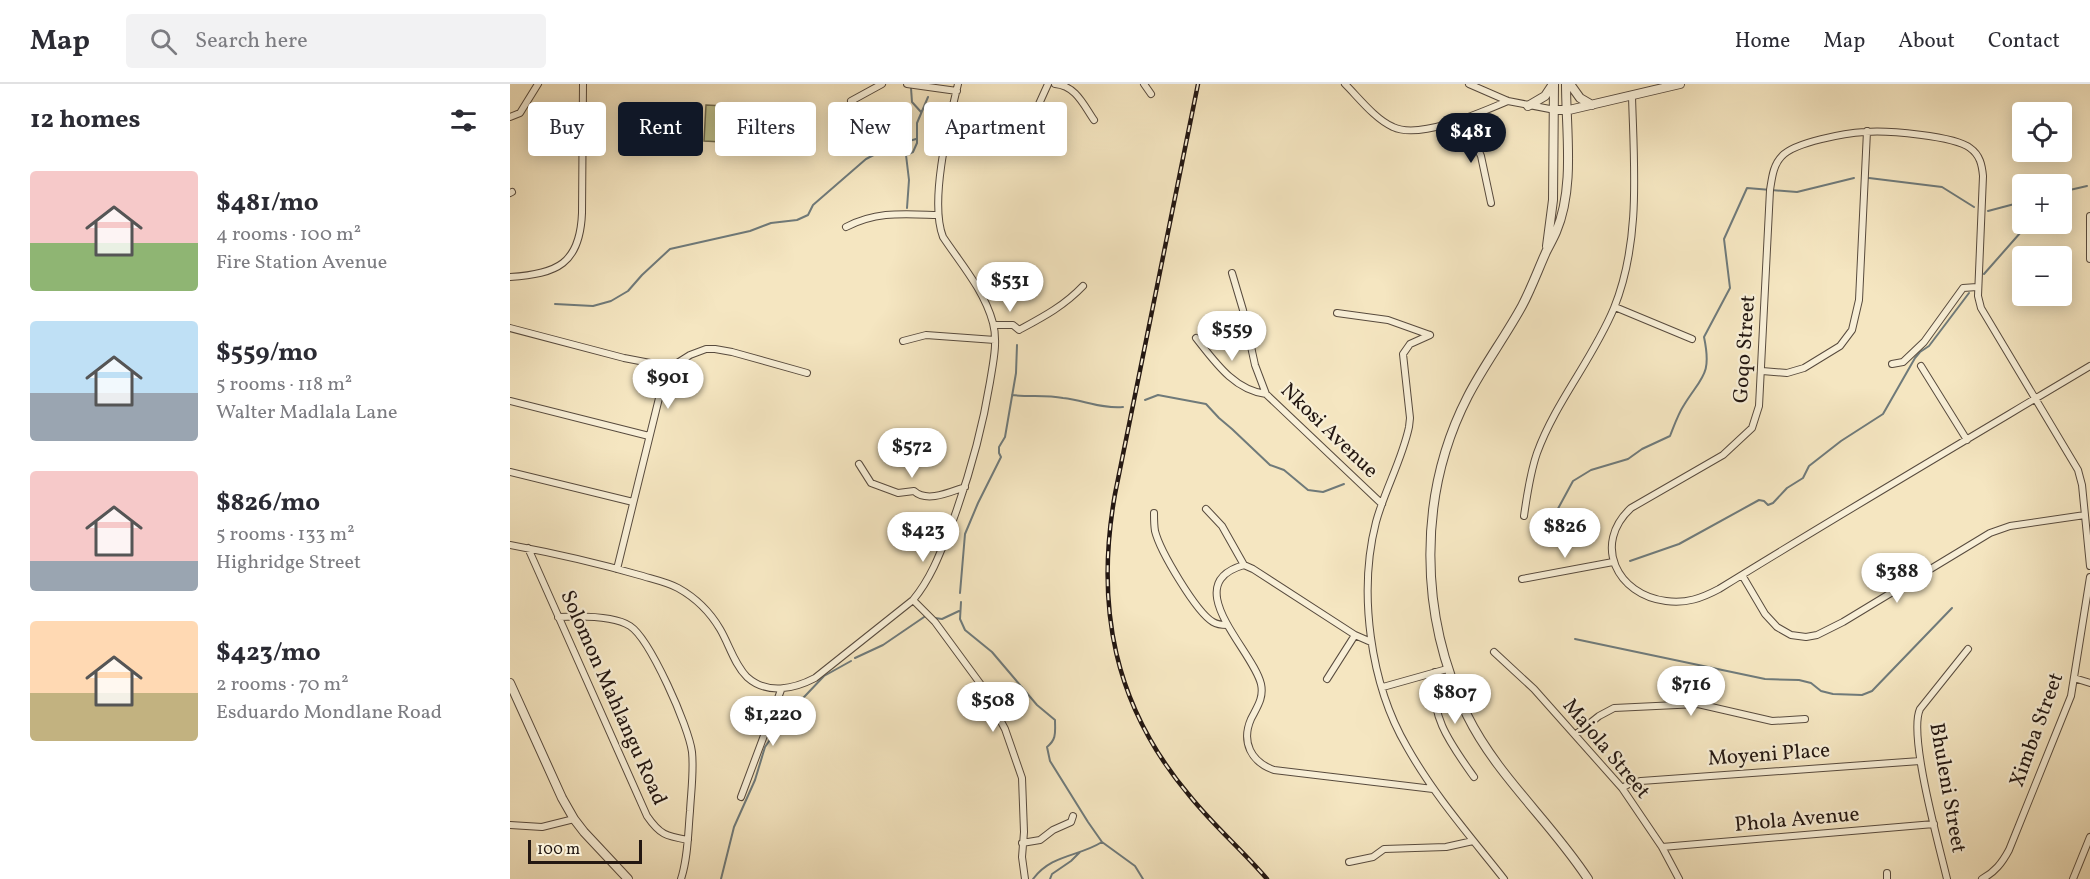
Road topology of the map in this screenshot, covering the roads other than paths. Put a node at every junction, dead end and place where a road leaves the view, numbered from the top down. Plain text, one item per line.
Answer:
1 (538, 84) edge
2 (583, 84) edge
3 (882, 84) edge
4 (907, 84) edge
5 (1048, 84) edge
6 (1055, 84) edge
7 (1144, 84) edge
8 (1345, 84) edge
9 (1469, 84) edge
10 (1554, 84) edge
11 (1568, 84) edge
12 (1680, 84) edge
13 (917, 85) edge
14 (957, 88) edge
15 (1151, 94) dead end
16 (1632, 96) junction
17 (854, 99) dead end
18 (1508, 101) junction
19 (1040, 102) edge
20 (1593, 105) junction
21 (1528, 106) junction
22 (1555, 110) junction
23 (1566, 110) junction
24 (510, 117) edge
25 (1464, 119) junction
26 (1094, 120) dead end
27 (1867, 131) junction
28 (944, 156) edge
29 (1491, 203) dead end
30 (938, 215) junction
31 (2090, 216) edge
32 (846, 227) dead end
33 (1546, 250) junction
34 (2090, 258) edge
35 (1232, 273) dead end
36 (510, 277) edge
37 (1083, 286) dead end
38 (1977, 287) junction
39 (1614, 307) junction
40 (1338, 313) dead end
41 (994, 326) junction
42 (510, 328) edge
43 (1196, 338) dead end
44 (1692, 339) dead end
45 (995, 340) junction
46 (903, 341) dead end
47 (1892, 364) dead end
48 (1921, 366) dead end
49 (2090, 366) edge
50 (670, 367) junction
51 (1762, 371) junction
52 (807, 373) dead end
53 (1266, 394) junction
54 (2035, 399) junction
55 (510, 400) edge
56 (649, 436) junction
57 (1967, 440) junction
58 (860, 464) dead end
59 (510, 472) edge
60 (965, 487) junction
61 (633, 502) junction
62 (1382, 504) junction
63 (1206, 509) dead end
64 (1154, 513) dead end
65 (2085, 515) junction
66 (1524, 516) dead end
67 (510, 545) edge
68 (528, 548) junction
69 (1613, 562) junction
70 (1244, 565) junction
71 (2090, 566) edge
72 (617, 569) junction
73 (1742, 575) junction
74 (2090, 577) edge
75 (1522, 579) dead end
76 (913, 600) junction
77 (558, 617) junction
78 (1227, 625) junction
79 (1355, 635) junction
80 (1371, 642) junction
81 (1968, 649) dead end
82 (1494, 652) dead end
83 (1447, 669) junction
84 (1435, 672) junction
85 (2074, 678) junction
86 (1327, 679) dead end
87 (510, 683) edge
88 (2090, 683) edge
89 (1383, 687) junction
90 (782, 690) junction
91 (1805, 719) dead end
92 (1575, 735) junction
93 (1920, 761) junction
94 (1474, 777) dead end
95 (1622, 788) junction
96 (1433, 789) junction
97 (741, 797) dead end
98 (1073, 816) dead end
99 (574, 819) junction
100 (1934, 824) junction
101 (510, 825) edge
102 (2090, 837) edge
103 (688, 840) junction
104 (1473, 841) junction
105 (1022, 843) junction
106 (1662, 847) junction
107 (1349, 862) dead end
108 (628, 879) edge
109 (681, 879) edge
110 (1025, 879) edge
111 (1504, 879) edge
112 (1588, 879) edge
113 (1679, 879) edge
114 (1947, 879) edge
115 (1982, 879) edge
116 (2073, 879) edge

1 - 24 street
2 - 36 street
3 - 17 street
4 - 13 street
5 - 19 street
6 - 26 street
7 - 15 street
8 - 25 street
9 - 18 street
10 - 21 street
10 - 22 street
11 - 20 street
11 - 23 street
12 - 16 street
13 - 14 street
16 - 20 street
16 - 39 street
18 - 21 street
18 - 25 street
20 - 23 street
21 - 22 street
22 - 23 street
22 - 33 street
23 - 33 street
25 - 29 street
27 - 38 street, Goqo Street
27 - 51 street
27 - 51 street, Goqo Street
28 - 30 street
30 - 32 street
30 - 41 street
31 - 34 street
33 - 83 street
35 - 53 street, Nkosi Avenue
37 - 41 street
38 - 47 street
38 - 54 street, Goqo Street
39 - 44 street
39 - 66 street
40 - 62 street
41 - 45 street
42 - 50 street
43 - 53 street
45 - 46 street
45 - 60 street
48 - 57 street
49 - 54 street
50 - 52 street
50 - 56 street
51 - 69 street, Goqo Street
53 - 62 street, Nkosi Avenue
54 - 57 street
54 - 65 street
55 - 56 street
56 - 61 street
57 - 73 street
58 - 60 street
59 - 61 street
60 - 76 street
61 - 72 street
62 - 80 street
63 - 70 street
64 - 78 street
65 - 71 street
65 - 73 street
67 - 68 street
68 - 72 street
68 - 77 street, Solomon Mahlangu Road
69 - 73 street
69 - 75 street
70 - 78 street
70 - 79 street
72 - 90 street
74 - 85 street, Ximba Street
76 - 90 street
76 - 105 street
77 - 103 street, Solomon Mahlangu Road
77 - 103 street
78 - 96 street
79 - 80 street
79 - 86 street
80 - 89 street
81 - 93 street, Bhuleni Street
82 - 92 street, Majola Street
83 - 84 street
83 - 112 street
84 - 89 street
84 - 94 street
85 - 88 street
85 - 115 street, Ximba Street
87 - 99 street
89 - 96 street
90 - 97 street
91 - 92 street
92 - 95 street, Majola Street
93 - 95 street, Moyeni Place
93 - 100 street, Bhuleni Street
95 - 106 street, Majola Street
96 - 104 street
98 - 105 street
99 - 101 street
99 - 108 street
100 - 106 street, Phola Avenue
100 - 114 street, Bhuleni Street
102 - 116 street
103 - 109 street
104 - 107 street
104 - 111 street
105 - 110 street
106 - 113 street, Majola Street

